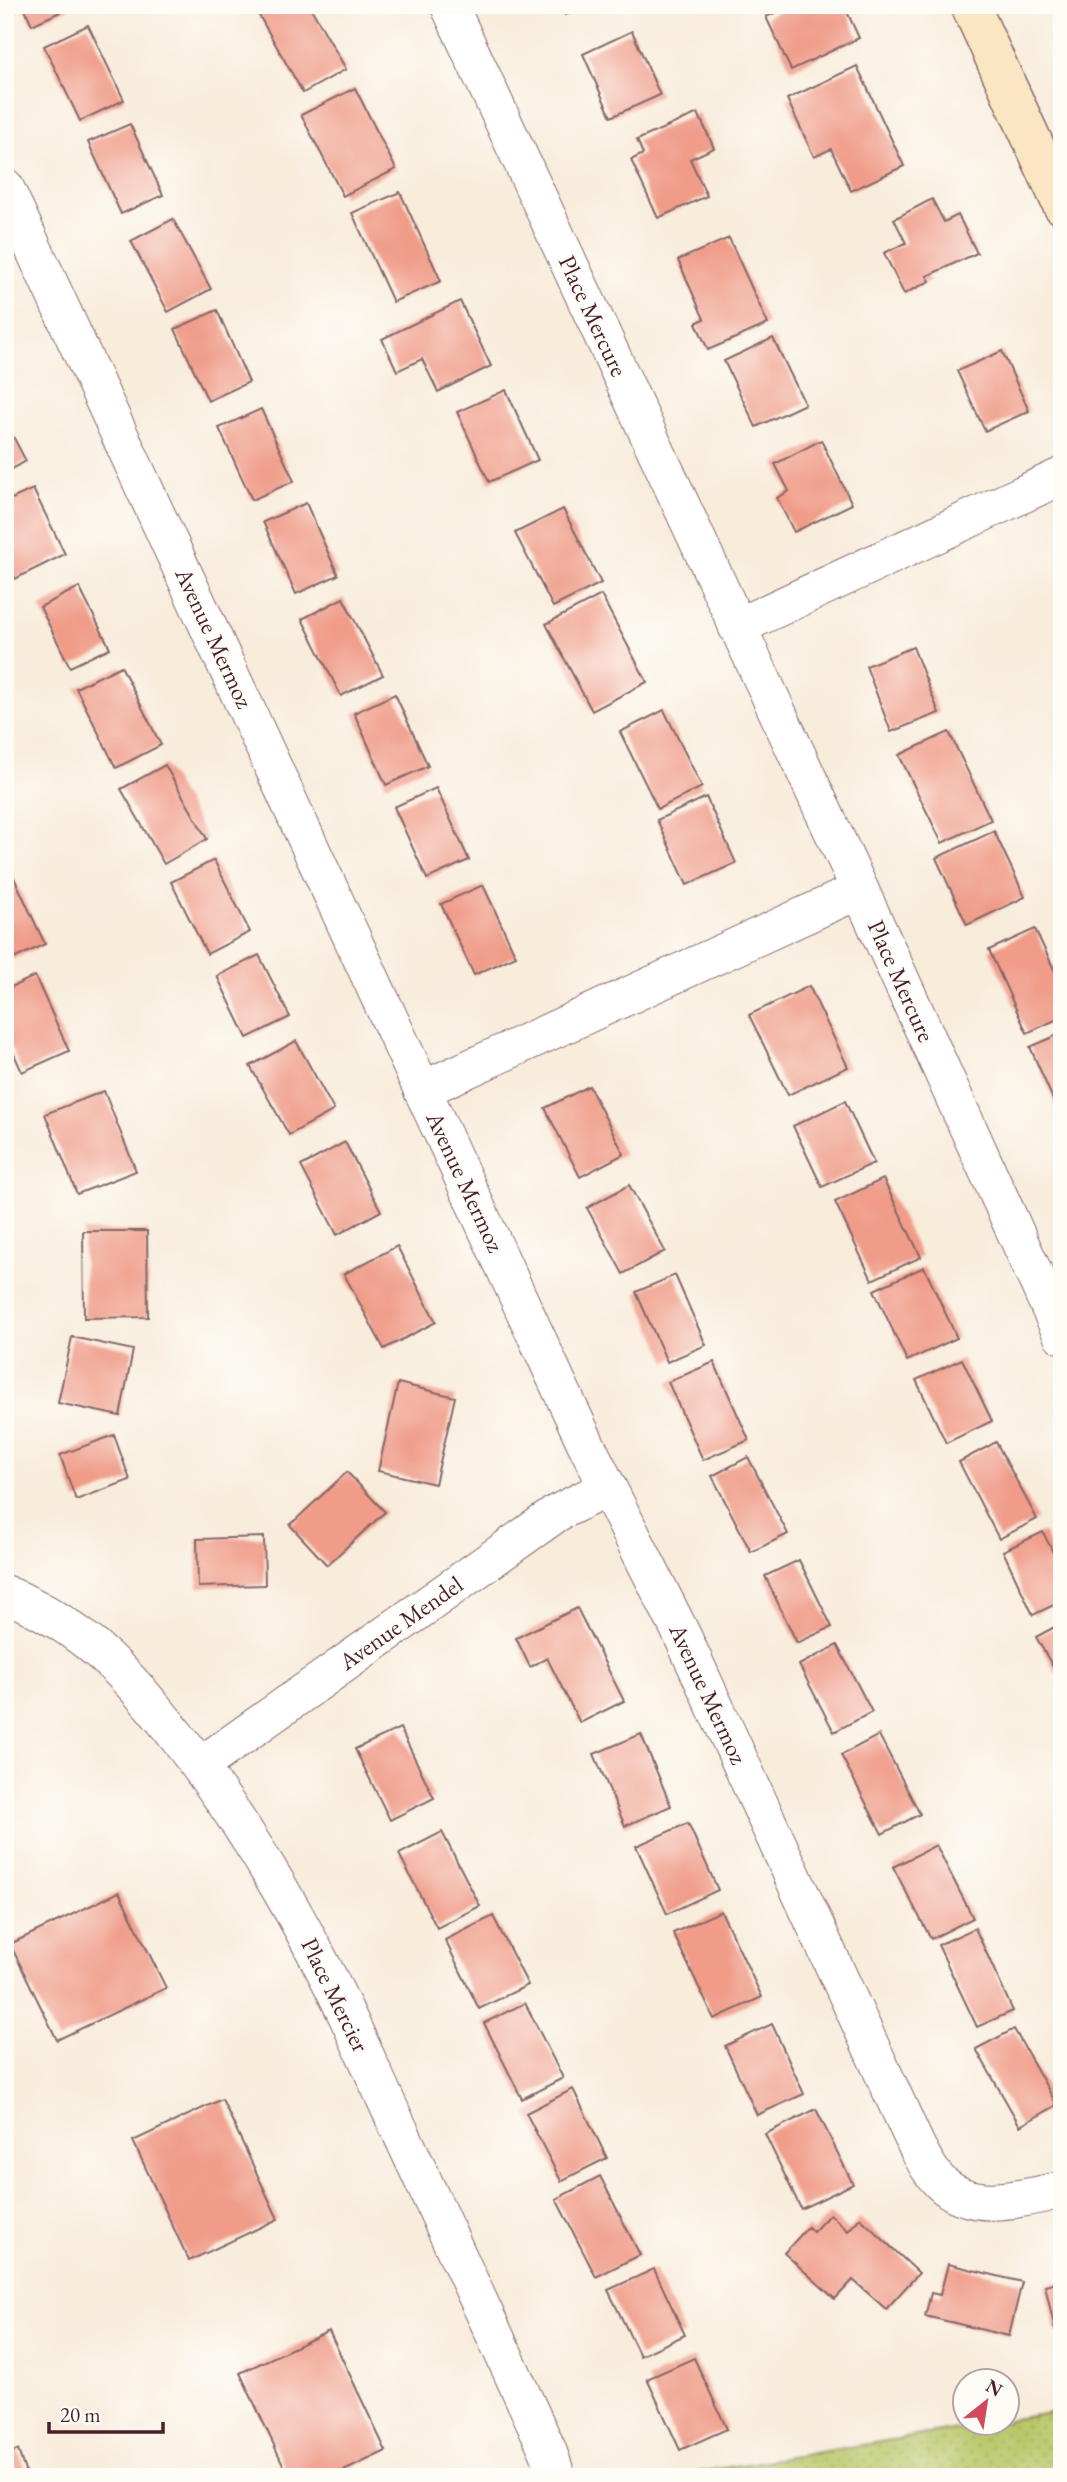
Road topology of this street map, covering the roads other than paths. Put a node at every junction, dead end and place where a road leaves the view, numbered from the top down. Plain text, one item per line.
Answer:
1 (449, 5) edge
2 (970, 5) edge
3 (5, 187) edge
4 (1062, 205) edge
5 (1062, 476) edge
6 (737, 627) junction
7 (860, 890) junction
8 (422, 1090) junction
9 (1062, 1335) edge
10 (607, 1488) junction
11 (5, 1594) edge
12 (200, 1766) junction
13 (1062, 2190) edge
14 (557, 2477) edge

1 - 6 street, Place Mercure
2 - 4 street
3 - 8 street, Avenue Mermoz
5 - 6 street
6 - 7 street, Place Mercure
7 - 8 street, Avenue Mermoz
7 - 9 street, Place Mercure
8 - 10 street, Avenue Mermoz
10 - 12 street, Avenue Mendel
10 - 13 street, Avenue Mermoz
11 - 12 street, Place Mercier
12 - 14 street, Place Mercier

